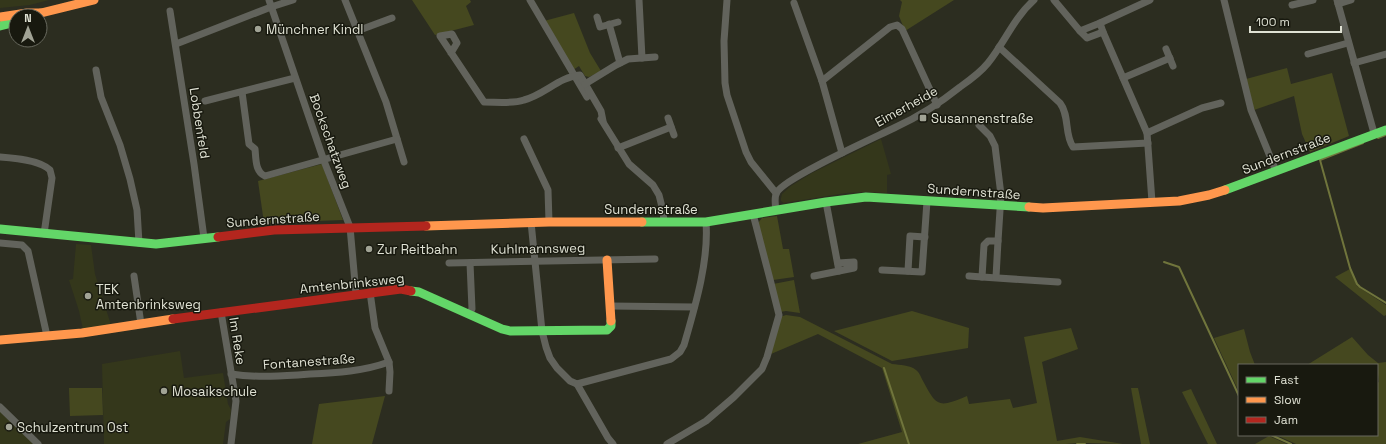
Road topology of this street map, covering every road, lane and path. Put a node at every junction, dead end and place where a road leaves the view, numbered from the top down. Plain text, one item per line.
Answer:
1 (94, 0) edge
2 (293, 0) edge
3 (345, 0) edge
4 (530, 0) edge
5 (639, 0) edge
6 (727, 0) edge
7 (1034, 0) edge
8 (1054, 0) edge
9 (1150, 0) edge
10 (1224, 0) edge
11 (1313, 0) edge
12 (1351, 0) edge
13 (1337, 2) edge
14 (794, 3) dead end
15 (270, 4) edge
16 (1292, 6) dead end
17 (48, 11) edge
18 (170, 11) dead end
19 (597, 17) dead end
20 (392, 18) dead end
21 (618, 22) dead end
22 (1100, 23) junction
23 (608, 24) junction
24 (357, 31) junction
25 (1080, 31) junction
26 (1103, 32) junction
27 (1348, 43) junction
28 (176, 44) junction
29 (999, 47) junction
30 (1166, 49) dead end
31 (451, 53) dead end
32 (1308, 54) dead end
33 (1386, 54) edge
34 (655, 57) dead end
35 (642, 58) junction
36 (1170, 58) junction
37 (620, 63) junction
38 (1354, 63) junction
39 (1173, 66) dead end
40 (96, 70) dead end
41 (574, 76) junction
42 (295, 78) junction
43 (1123, 78) junction
44 (822, 81) junction
45 (585, 84) junction
46 (242, 92) junction
47 (205, 101) dead end
48 (1220, 103) dead end
49 (937, 105) junction
50 (668, 118) dead end
51 (603, 121) junction
52 (979, 125) dead end
53 (671, 127) junction
54 (1386, 130) edge
55 (1147, 133) junction
56 (1374, 133) junction
57 (674, 135) dead end
58 (397, 139) junction
59 (524, 139) dead end
60 (1148, 143) junction
61 (618, 148) junction
62 (842, 153) junction
63 (0, 157) edge
64 (324, 160) junction
65 (404, 162) dead end
66 (1276, 171) junction
67 (776, 193) junction
68 (927, 201) junction
69 (826, 202) junction
70 (1152, 202) junction
71 (1000, 206) junction
72 (776, 210) junction
73 (753, 214) junction
74 (531, 222) junction
75 (549, 222) junction
76 (664, 222) junction
77 (706, 222) junction
78 (350, 228) junction
79 (0, 229) edge
80 (44, 234) junction
81 (924, 237) junction
82 (204, 238) junction
83 (998, 241) junction
84 (140, 242) junction
85 (0, 243) edge
86 (655, 259) dead end
87 (607, 260) junction
88 (535, 261) junction
89 (449, 263) dead end
90 (470, 263) junction
91 (838, 263) junction
92 (882, 270) dead end
93 (839, 271) junction
94 (908, 271) junction
95 (134, 276) dead end
96 (814, 276) dead end
97 (969, 276) dead end
98 (982, 277) junction
99 (996, 278) junction
100 (1058, 282) dead end
101 (370, 292) junction
102 (356, 294) junction
103 (610, 306) junction
104 (694, 307) junction
105 (221, 312) junction
106 (469, 314) junction
107 (141, 324) junction
108 (542, 331) junction
109 (47, 336) junction
110 (0, 340) edge
111 (389, 362) junction
112 (231, 374) junction
113 (577, 384) junction
114 (389, 391) dead end
115 (0, 407) edge
116 (38, 444) edge
117 (231, 444) edge
118 (613, 444) edge
119 (667, 444) edge

1 - 17 street
2 - 15 street
3 - 24 street
4 - 41 street
5 - 35 street
6 - 67 street
7 - 29 street, Eimerheide
8 - 25 street
9 - 22 street
10 - 66 street
11 - 16 street
12 - 13 street
13 - 27 street
14 - 44 street
15 - 28 street
15 - 42 street, Bockschatzweg
18 - 28 street, Lobbenfeld
19 - 23 street
20 - 24 street
21 - 23 street
22 - 25 street
22 - 26 street
23 - 37 street
24 - 58 street
25 - 26 street
26 - 43 street
27 - 32 street
27 - 38 street
28 - 82 street, Lobbenfeld
29 - 49 street, Eimerheide
29 - 60 street
30 - 36 street
31 - 41 street
33 - 38 street
34 - 35 street
35 - 37 street
36 - 39 street
36 - 43 street
37 - 45 street
38 - 56 street
40 - 84 street
41 - 45 street
41 - 51 street
42 - 46 street
42 - 64 street, Bockschatzweg
43 - 55 street
44 - 49 street
44 - 62 street
45 - 51 street
46 - 47 street
46 - 64 street
48 - 55 street
49 - 62 street, Eimerheide
50 - 53 street
51 - 61 street
52 - 71 street
53 - 57 street
53 - 61 street
54 - 56 street, Sundernstraße
55 - 60 street
56 - 66 street, Sundernstraße
58 - 64 street
58 - 65 street
59 - 75 street
60 - 70 street
61 - 76 street
62 - 67 street, Eimerheide
63 - 80 street
64 - 78 street, Bockschatzweg
66 - 70 street, Sundernstraße
67 - 72 street
68 - 69 street, Sundernstraße
68 - 71 street, Sundernstraße
68 - 81 street
69 - 72 street, Sundernstraße
69 - 91 street
70 - 71 street, Sundernstraße
71 - 83 street
72 - 73 street, Sundernstraße
73 - 77 street, Sundernstraße
73 - 119 street
74 - 75 street, Sundernstraße
74 - 78 street, Sundernstraße
74 - 88 street
75 - 76 street, Sundernstraße
76 - 77 street, Sundernstraße
77 - 104 street
78 - 82 street, Sundernstraße
78 - 102 street, Bockschatzweg
79 - 80 street, Sundernstraße
80 - 84 street, Sundernstraße
81 - 94 street
81 - 94 street
82 - 84 street, Sundernstraße
83 - 98 street
83 - 99 street
85 - 109 street
86 - 87 street, Kuhlmannsweg
87 - 88 street, Kuhlmannsweg
87 - 103 street
88 - 90 street, Kuhlmannsweg
88 - 108 street
89 - 90 street, Kuhlmannsweg
90 - 106 street
91 - 93 street
91 - 93 street
92 - 94 street
93 - 96 street
95 - 107 street
97 - 98 street
98 - 99 street
99 - 100 street
101 - 102 street, Amtenbrinksweg
101 - 106 street, Amtenbrinksweg
101 - 111 street
102 - 105 street, Amtenbrinksweg
103 - 104 street
103 - 108 street, Amtenbrinksweg
104 - 113 street
105 - 107 street, Amtenbrinksweg
105 - 112 street, Im Reke
106 - 108 street, Amtenbrinksweg
107 - 109 street, Amtenbrinksweg
108 - 113 street
109 - 110 street, Amtenbrinksweg
111 - 112 street, Fontanestraße
111 - 114 street
112 - 117 street, Im Reke
113 - 118 street
115 - 116 street

